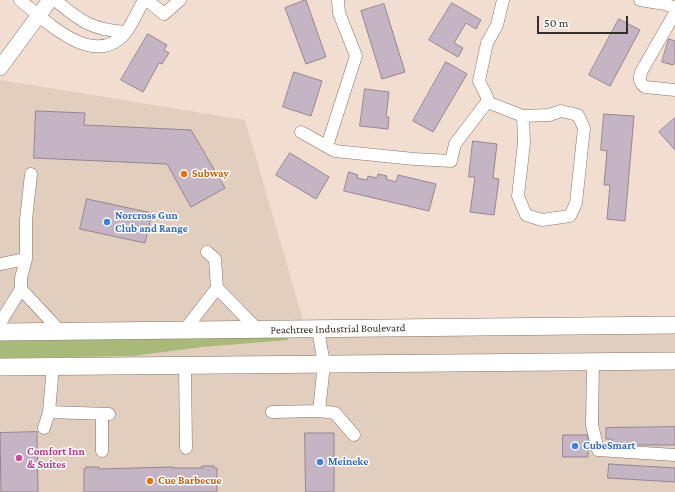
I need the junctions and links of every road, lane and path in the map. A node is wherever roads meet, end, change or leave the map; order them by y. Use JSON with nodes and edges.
{"nodes":[{"id":1,"x":20,"y":0,"type":"edge"},
{"id":2,"x":50,"y":0,"type":"edge"},
{"id":3,"x":55,"y":0,"type":"edge"},
{"id":4,"x":144,"y":0,"type":"edge"},
{"id":5,"x":147,"y":0,"type":"edge"},
{"id":6,"x":180,"y":0,"type":"edge"},
{"id":7,"x":338,"y":0,"type":"edge"},
{"id":8,"x":503,"y":0,"type":"edge"},
{"id":9,"x":640,"y":0,"type":"edge"},
{"id":10,"x":675,"y":8,"type":"edge"},
{"id":11,"x":675,"y":13,"type":"edge"},
{"id":12,"x":39,"y":16,"type":"junction"},
{"id":13,"x":126,"y":32,"type":"junction"},
{"id":14,"x":0,"y":68,"type":"edge"},
{"id":15,"x":675,"y":90,"type":"edge"},
{"id":16,"x":487,"y":102,"type":"junction"},
{"id":17,"x":523,"y":116,"type":"junction"},
{"id":18,"x":302,"y":132,"type":"dead end"},
{"id":19,"x":327,"y":146,"type":"junction"},
{"id":20,"x":31,"y":174,"type":"dead end"},
{"id":21,"x":207,"y":252,"type":"dead end"},
{"id":22,"x":26,"y":259,"type":"junction"},
{"id":23,"x":0,"y":264,"type":"edge"},
{"id":24,"x":217,"y":288,"type":"junction"},
{"id":25,"x":21,"y":289,"type":"junction"},
{"id":26,"x":0,"y":323,"type":"edge"},
{"id":27,"x":675,"y":324,"type":"edge"},
{"id":28,"x":318,"y":329,"type":"junction"},
{"id":29,"x":258,"y":330,"type":"junction"},
{"id":30,"x":184,"y":331,"type":"junction"},
{"id":31,"x":0,"y":332,"type":"edge"},
{"id":32,"x":61,"y":332,"type":"junction"},
{"id":33,"x":675,"y":361,"type":"edge"},
{"id":34,"x":593,"y":362,"type":"junction"},
{"id":35,"x":324,"y":364,"type":"junction"},
{"id":36,"x":185,"y":365,"type":"junction"},
{"id":37,"x":53,"y":366,"type":"junction"},
{"id":38,"x":0,"y":367,"type":"edge"},
{"id":39,"x":320,"y":411,"type":"junction"},
{"id":40,"x":49,"y":412,"type":"junction"},
{"id":41,"x":272,"y":412,"type":"dead end"},
{"id":42,"x":44,"y":428,"type":"dead end"},
{"id":43,"x":354,"y":435,"type":"dead end"},
{"id":44,"x":186,"y":448,"type":"dead end"},
{"id":45,"x":102,"y":451,"type":"dead end"},
{"id":46,"x":675,"y":455,"type":"edge"}],
"edges":[{"from":1,"to":12,"type":"street"},
{"from":2,"to":12,"type":"main road"},
{"from":3,"to":13,"type":"street"},
{"from":4,"to":13,"type":"street"},
{"from":5,"to":6,"type":"street"},
{"from":7,"to":19,"type":"street"},
{"from":8,"to":16,"type":"street"},
{"from":9,"to":10,"type":"street"},
{"from":11,"to":15,"type":"street"},
{"from":12,"to":13,"type":"street"},
{"from":12,"to":14,"type":"main road"},
{"from":16,"to":17,"type":"street"},
{"from":16,"to":19,"type":"street"},
{"from":17,"to":17,"type":"street"},
{"from":18,"to":19,"type":"street"},
{"from":20,"to":22,"type":"street"},
{"from":21,"to":24,"type":"street"},
{"from":22,"to":23,"type":"street"},
{"from":22,"to":25,"type":"street"},
{"from":24,"to":29,"type":"street"},
{"from":24,"to":30,"type":"street"},
{"from":25,"to":26,"type":"street"},
{"from":25,"to":32,"type":"street"},
{"from":27,"to":28,"type":"highway","name":"Peachtree Industrial Boulevard"},
{"from":28,"to":29,"type":"highway","name":"Peachtree Industrial Boulevard"},
{"from":28,"to":35,"type":"street"},
{"from":29,"to":30,"type":"highway","name":"Peachtree Industrial Boulevard"},
{"from":30,"to":32,"type":"highway","name":"Peachtree Industrial Boulevard"},
{"from":31,"to":32,"type":"highway","name":"Peachtree Industrial Boulevard"},
{"from":33,"to":34,"type":"highway"},
{"from":34,"to":35,"type":"highway"},
{"from":34,"to":46,"type":"street"},
{"from":35,"to":36,"type":"highway"},
{"from":35,"to":39,"type":"street"},
{"from":36,"to":37,"type":"highway"},
{"from":36,"to":44,"type":"street"},
{"from":37,"to":38,"type":"highway"},
{"from":37,"to":40,"type":"street"},
{"from":39,"to":41,"type":"street"},
{"from":39,"to":43,"type":"street"},
{"from":40,"to":42,"type":"street"},
{"from":40,"to":45,"type":"street"}]}
